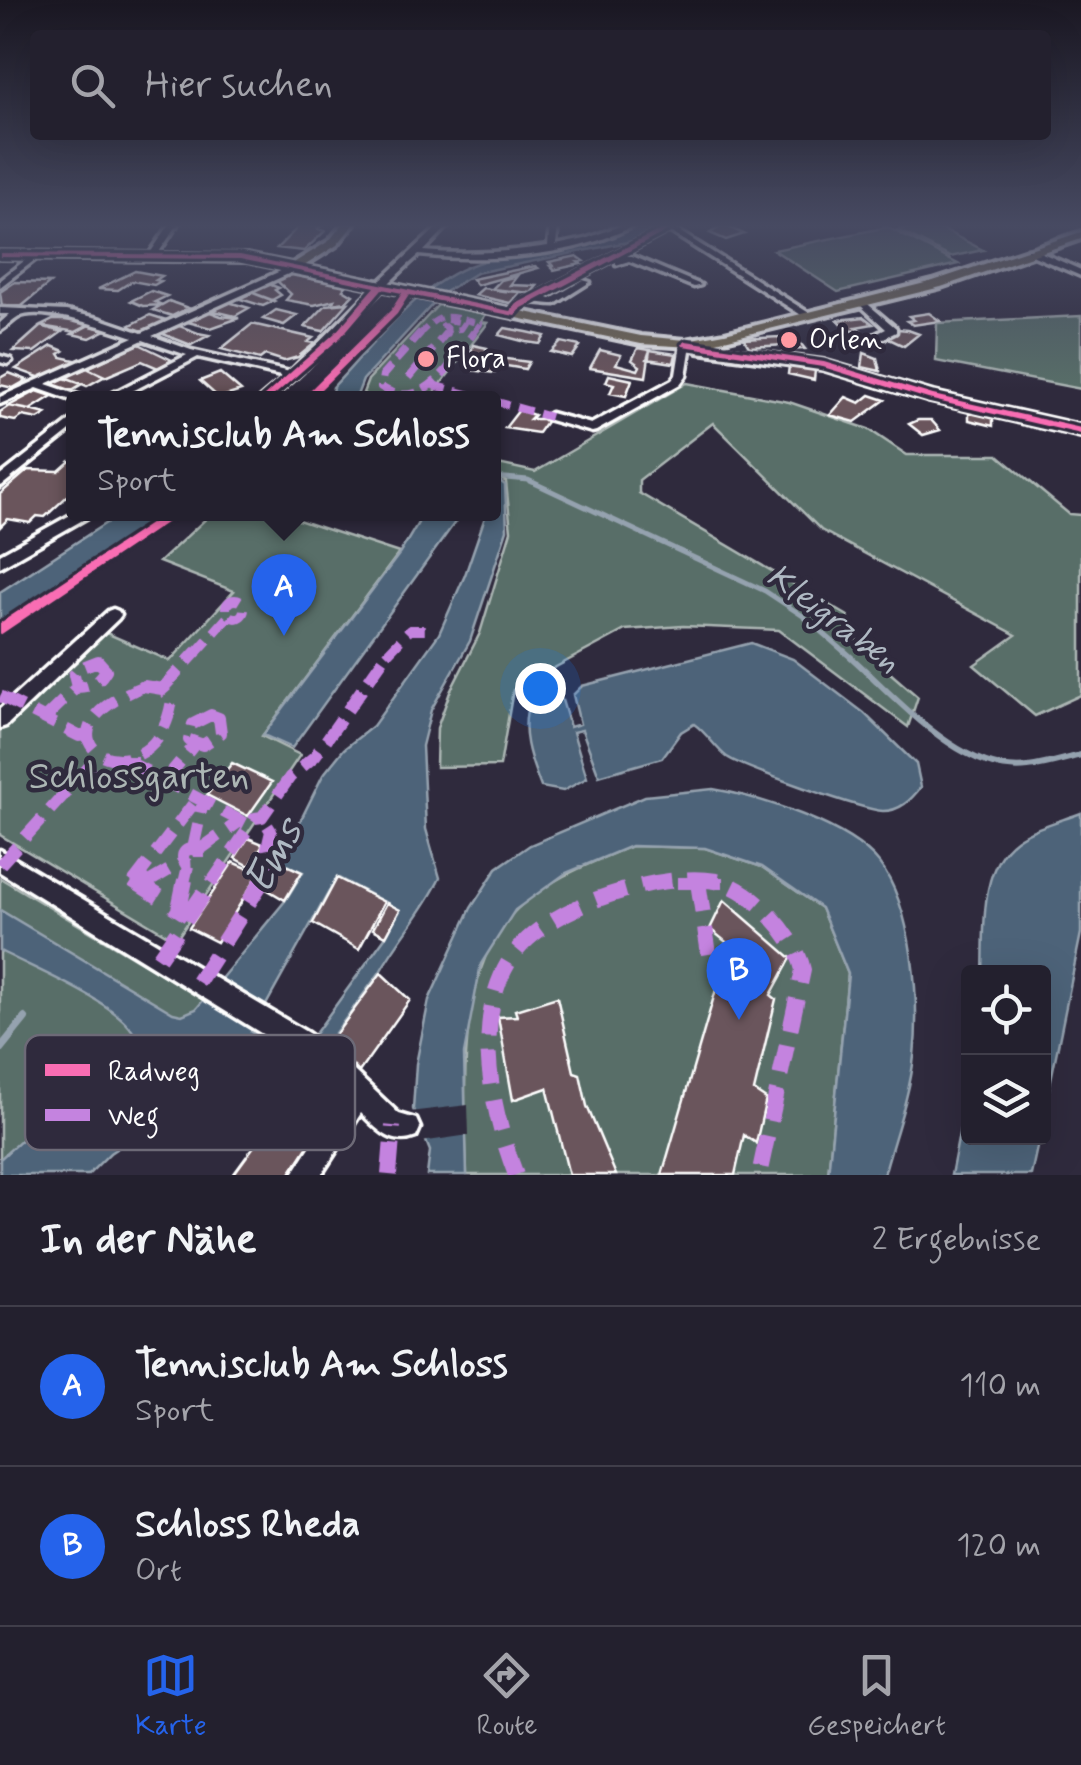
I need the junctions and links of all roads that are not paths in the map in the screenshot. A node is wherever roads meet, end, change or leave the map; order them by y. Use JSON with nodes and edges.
{"nodes":[{"id":1,"x":268,"y":279,"type":"edge"},
{"id":2,"x":346,"y":279,"type":"edge"},
{"id":3,"x":389,"y":279,"type":"edge"},
{"id":4,"x":586,"y":279,"type":"edge"},
{"id":5,"x":681,"y":279,"type":"edge"},
{"id":6,"x":753,"y":279,"type":"edge"},
{"id":7,"x":950,"y":279,"type":"edge"},
{"id":8,"x":697,"y":285,"type":"dead end"},
{"id":9,"x":380,"y":286,"type":"junction"},
{"id":10,"x":863,"y":302,"type":"junction"},
{"id":11,"x":0,"y":311,"type":"edge"},
{"id":12,"x":20,"y":311,"type":"junction"},
{"id":13,"x":512,"y":314,"type":"junction"},
{"id":14,"x":809,"y":316,"type":"junction"},
{"id":15,"x":0,"y":328,"type":"edge"},
{"id":16,"x":143,"y":338,"type":"junction"},
{"id":17,"x":872,"y":340,"type":"dead end"},
{"id":18,"x":686,"y":344,"type":"junction"},
{"id":19,"x":197,"y":354,"type":"junction"},
{"id":20,"x":293,"y":376,"type":"junction"},
{"id":21,"x":34,"y":384,"type":"junction"},
{"id":22,"x":125,"y":391,"type":"edge"},
{"id":23,"x":275,"y":391,"type":"edge"},
{"id":24,"x":66,"y":395,"type":"edge"},
{"id":25,"x":0,"y":401,"type":"edge"},
{"id":26,"x":550,"y":417,"type":"dead end"},
{"id":27,"x":564,"y":421,"type":"junction"},
{"id":28,"x":66,"y":429,"type":"edge"},
{"id":29,"x":1081,"y":432,"type":"edge"},
{"id":30,"x":555,"y":434,"type":"dead end"},
{"id":31,"x":0,"y":483,"type":"edge"},
{"id":32,"x":70,"y":521,"type":"edge"},
{"id":33,"x":0,"y":561,"type":"edge"},
{"id":34,"x":114,"y":614,"type":"dead end"},
{"id":35,"x":0,"y":720,"type":"edge"},
{"id":36,"x":0,"y":860,"type":"edge"},
{"id":37,"x":287,"y":1035,"type":"edge"},
{"id":38,"x":355,"y":1089,"type":"edge"},
{"id":39,"x":360,"y":1094,"type":"junction"},
{"id":40,"x":355,"y":1101,"type":"edge"},
{"id":41,"x":407,"y":1128,"type":"dead end"},
{"id":42,"x":321,"y":1150,"type":"edge"},
{"id":43,"x":304,"y":1175,"type":"edge"}],
"edges":[{"from":1,"to":16,"type":"street"},
{"from":2,"to":9,"type":"main road"},
{"from":3,"to":9,"type":"street"},
{"from":4,"to":13,"type":"street"},
{"from":5,"to":8,"type":"street"},
{"from":6,"to":14,"type":"street"},
{"from":7,"to":10,"type":"main road"},
{"from":9,"to":13,"type":"main road"},
{"from":9,"to":20,"type":"street"},
{"from":10,"to":14,"type":"main road"},
{"from":10,"to":17,"type":"street"},
{"from":11,"to":12,"type":"street"},
{"from":12,"to":15,"type":"street"},
{"from":12,"to":16,"type":"street"},
{"from":13,"to":18,"type":"main road"},
{"from":14,"to":18,"type":"main road"},
{"from":16,"to":19,"type":"street"},
{"from":16,"to":21,"type":"street"},
{"from":18,"to":27,"type":"street"},
{"from":18,"to":29,"type":"main road"},
{"from":19,"to":20,"type":"street"},
{"from":19,"to":22,"type":"street"},
{"from":20,"to":23,"type":"street"},
{"from":21,"to":24,"type":"street"},
{"from":21,"to":25,"type":"street"},
{"from":26,"to":27,"type":"street"},
{"from":27,"to":30,"type":"street"},
{"from":28,"to":31,"type":"street"},
{"from":32,"to":33,"type":"street"},
{"from":34,"to":35,"type":"street"},
{"from":36,"to":37,"type":"street"},
{"from":38,"to":39,"type":"street"},
{"from":39,"to":40,"type":"street"},
{"from":39,"to":41,"type":"street"},
{"from":42,"to":43,"type":"street"}]}
